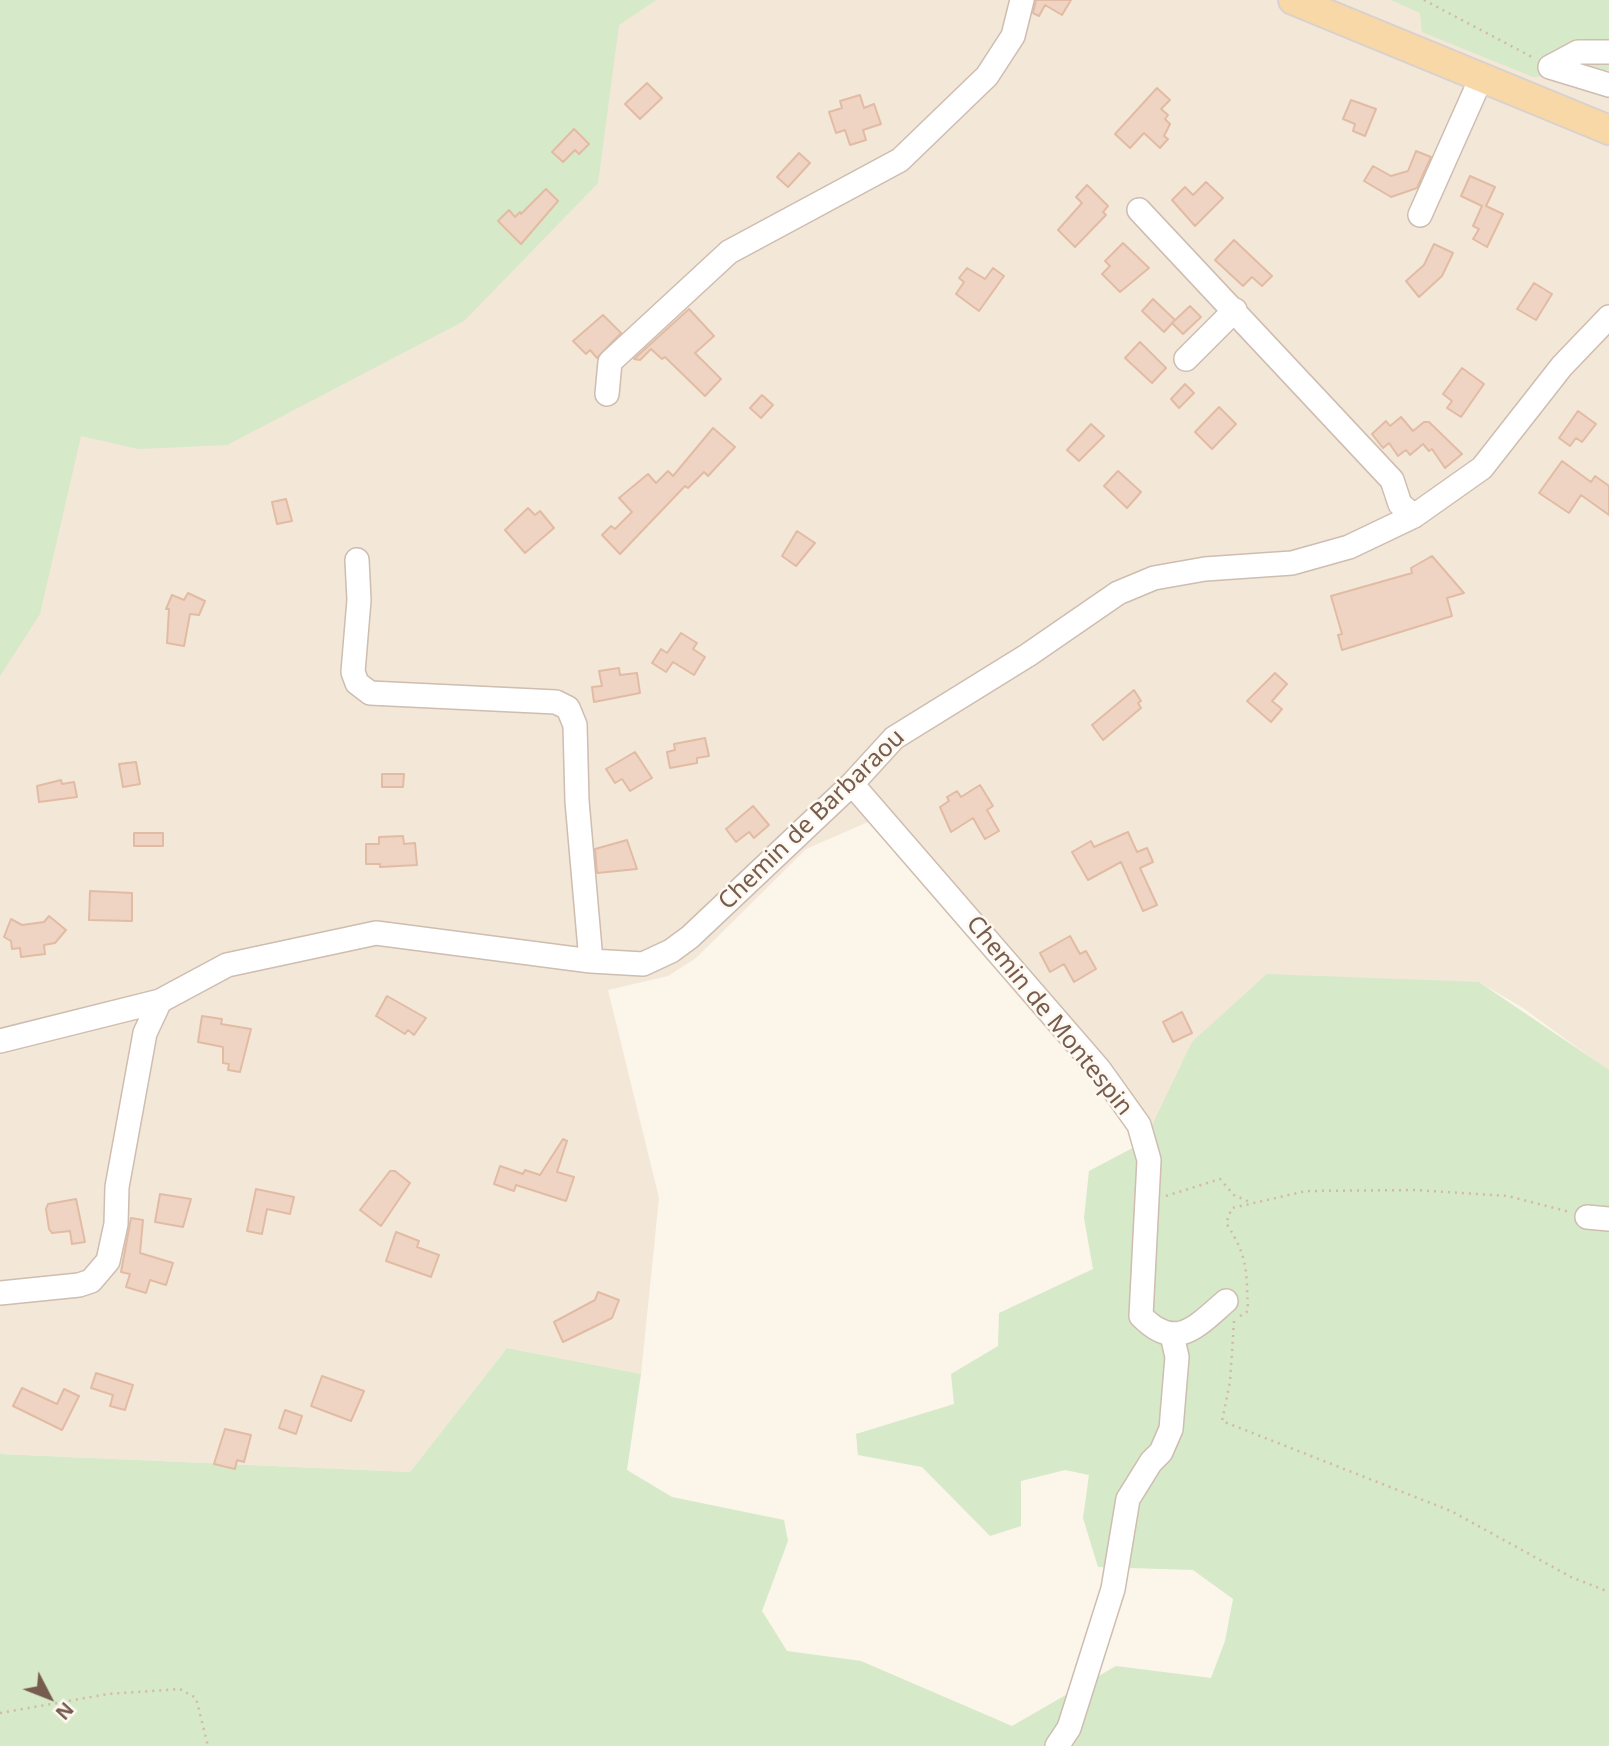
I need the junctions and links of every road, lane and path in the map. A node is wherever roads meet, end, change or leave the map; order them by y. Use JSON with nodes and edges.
{"nodes":[{"id":1,"x":1022,"y":0,"type":"edge"},
{"id":2,"x":1293,"y":0,"type":"edge"},
{"id":3,"x":1424,"y":0,"type":"edge"},
{"id":4,"x":1609,"y":52,"type":"edge"},
{"id":5,"x":1550,"y":67,"type":"junction"},
{"id":6,"x":1482,"y":76,"type":"junction"},
{"id":7,"x":1609,"y":85,"type":"edge"},
{"id":8,"x":1576,"y":118,"type":"junction"},
{"id":9,"x":1609,"y":130,"type":"edge"},
{"id":10,"x":1609,"y":139,"type":"edge"},
{"id":11,"x":1139,"y":210,"type":"dead end"},
{"id":12,"x":1420,"y":215,"type":"dead end"},
{"id":13,"x":1235,"y":310,"type":"junction"},
{"id":14,"x":1609,"y":317,"type":"edge"},
{"id":15,"x":1186,"y":359,"type":"dead end"},
{"id":16,"x":607,"y":394,"type":"dead end"},
{"id":17,"x":1414,"y":516,"type":"junction"},
{"id":18,"x":357,"y":560,"type":"dead end"},
{"id":19,"x":852,"y":783,"type":"junction"},
{"id":20,"x":591,"y":961,"type":"junction"},
{"id":21,"x":160,"y":1001,"type":"junction"},
{"id":22,"x":0,"y":1041,"type":"edge"},
{"id":23,"x":1147,"y":1201,"type":"junction"},
{"id":24,"x":1252,"y":1203,"type":"junction"},
{"id":25,"x":1598,"y":1218,"type":"edge"},
{"id":26,"x":0,"y":1293,"type":"edge"},
{"id":27,"x":1230,"y":1311,"type":"junction"},
{"id":28,"x":1172,"y":1335,"type":"junction"},
{"id":29,"x":1609,"y":1592,"type":"edge"},
{"id":30,"x":0,"y":1713,"type":"edge"},
{"id":31,"x":208,"y":1746,"type":"edge"},
{"id":32,"x":1057,"y":1746,"type":"edge"}],
"edges":[{"from":1,"to":16,"type":"street"},
{"from":2,"to":6,"type":"main road"},
{"from":3,"to":5,"type":"path"},
{"from":4,"to":5,"type":"street"},
{"from":5,"to":7,"type":"street"},
{"from":6,"to":8,"type":"main road"},
{"from":6,"to":12,"type":"street"},
{"from":8,"to":9,"type":"main road"},
{"from":8,"to":10,"type":"main road"},
{"from":11,"to":13,"type":"street"},
{"from":13,"to":15,"type":"street"},
{"from":13,"to":17,"type":"street"},
{"from":14,"to":17,"type":"street","name":"Chemin de Barbaraou"},
{"from":17,"to":19,"type":"street","name":"Chemin de Barbaraou"},
{"from":18,"to":20,"type":"street"},
{"from":19,"to":20,"type":"street","name":"Chemin de Barbaraou"},
{"from":19,"to":23,"type":"street","name":"Chemin de Montespin"},
{"from":20,"to":21,"type":"street","name":"Chemin de Barbaraou"},
{"from":21,"to":22,"type":"street","name":"Chemin de Barbaraou"},
{"from":21,"to":26,"type":"street"},
{"from":23,"to":24,"type":"path"},
{"from":23,"to":28,"type":"street","name":"Chemin de Montespin"},
{"from":24,"to":25,"type":"path"},
{"from":24,"to":27,"type":"path"},
{"from":27,"to":28,"type":"street"},
{"from":27,"to":29,"type":"path"},
{"from":28,"to":32,"type":"street"},
{"from":30,"to":31,"type":"path"}]}
